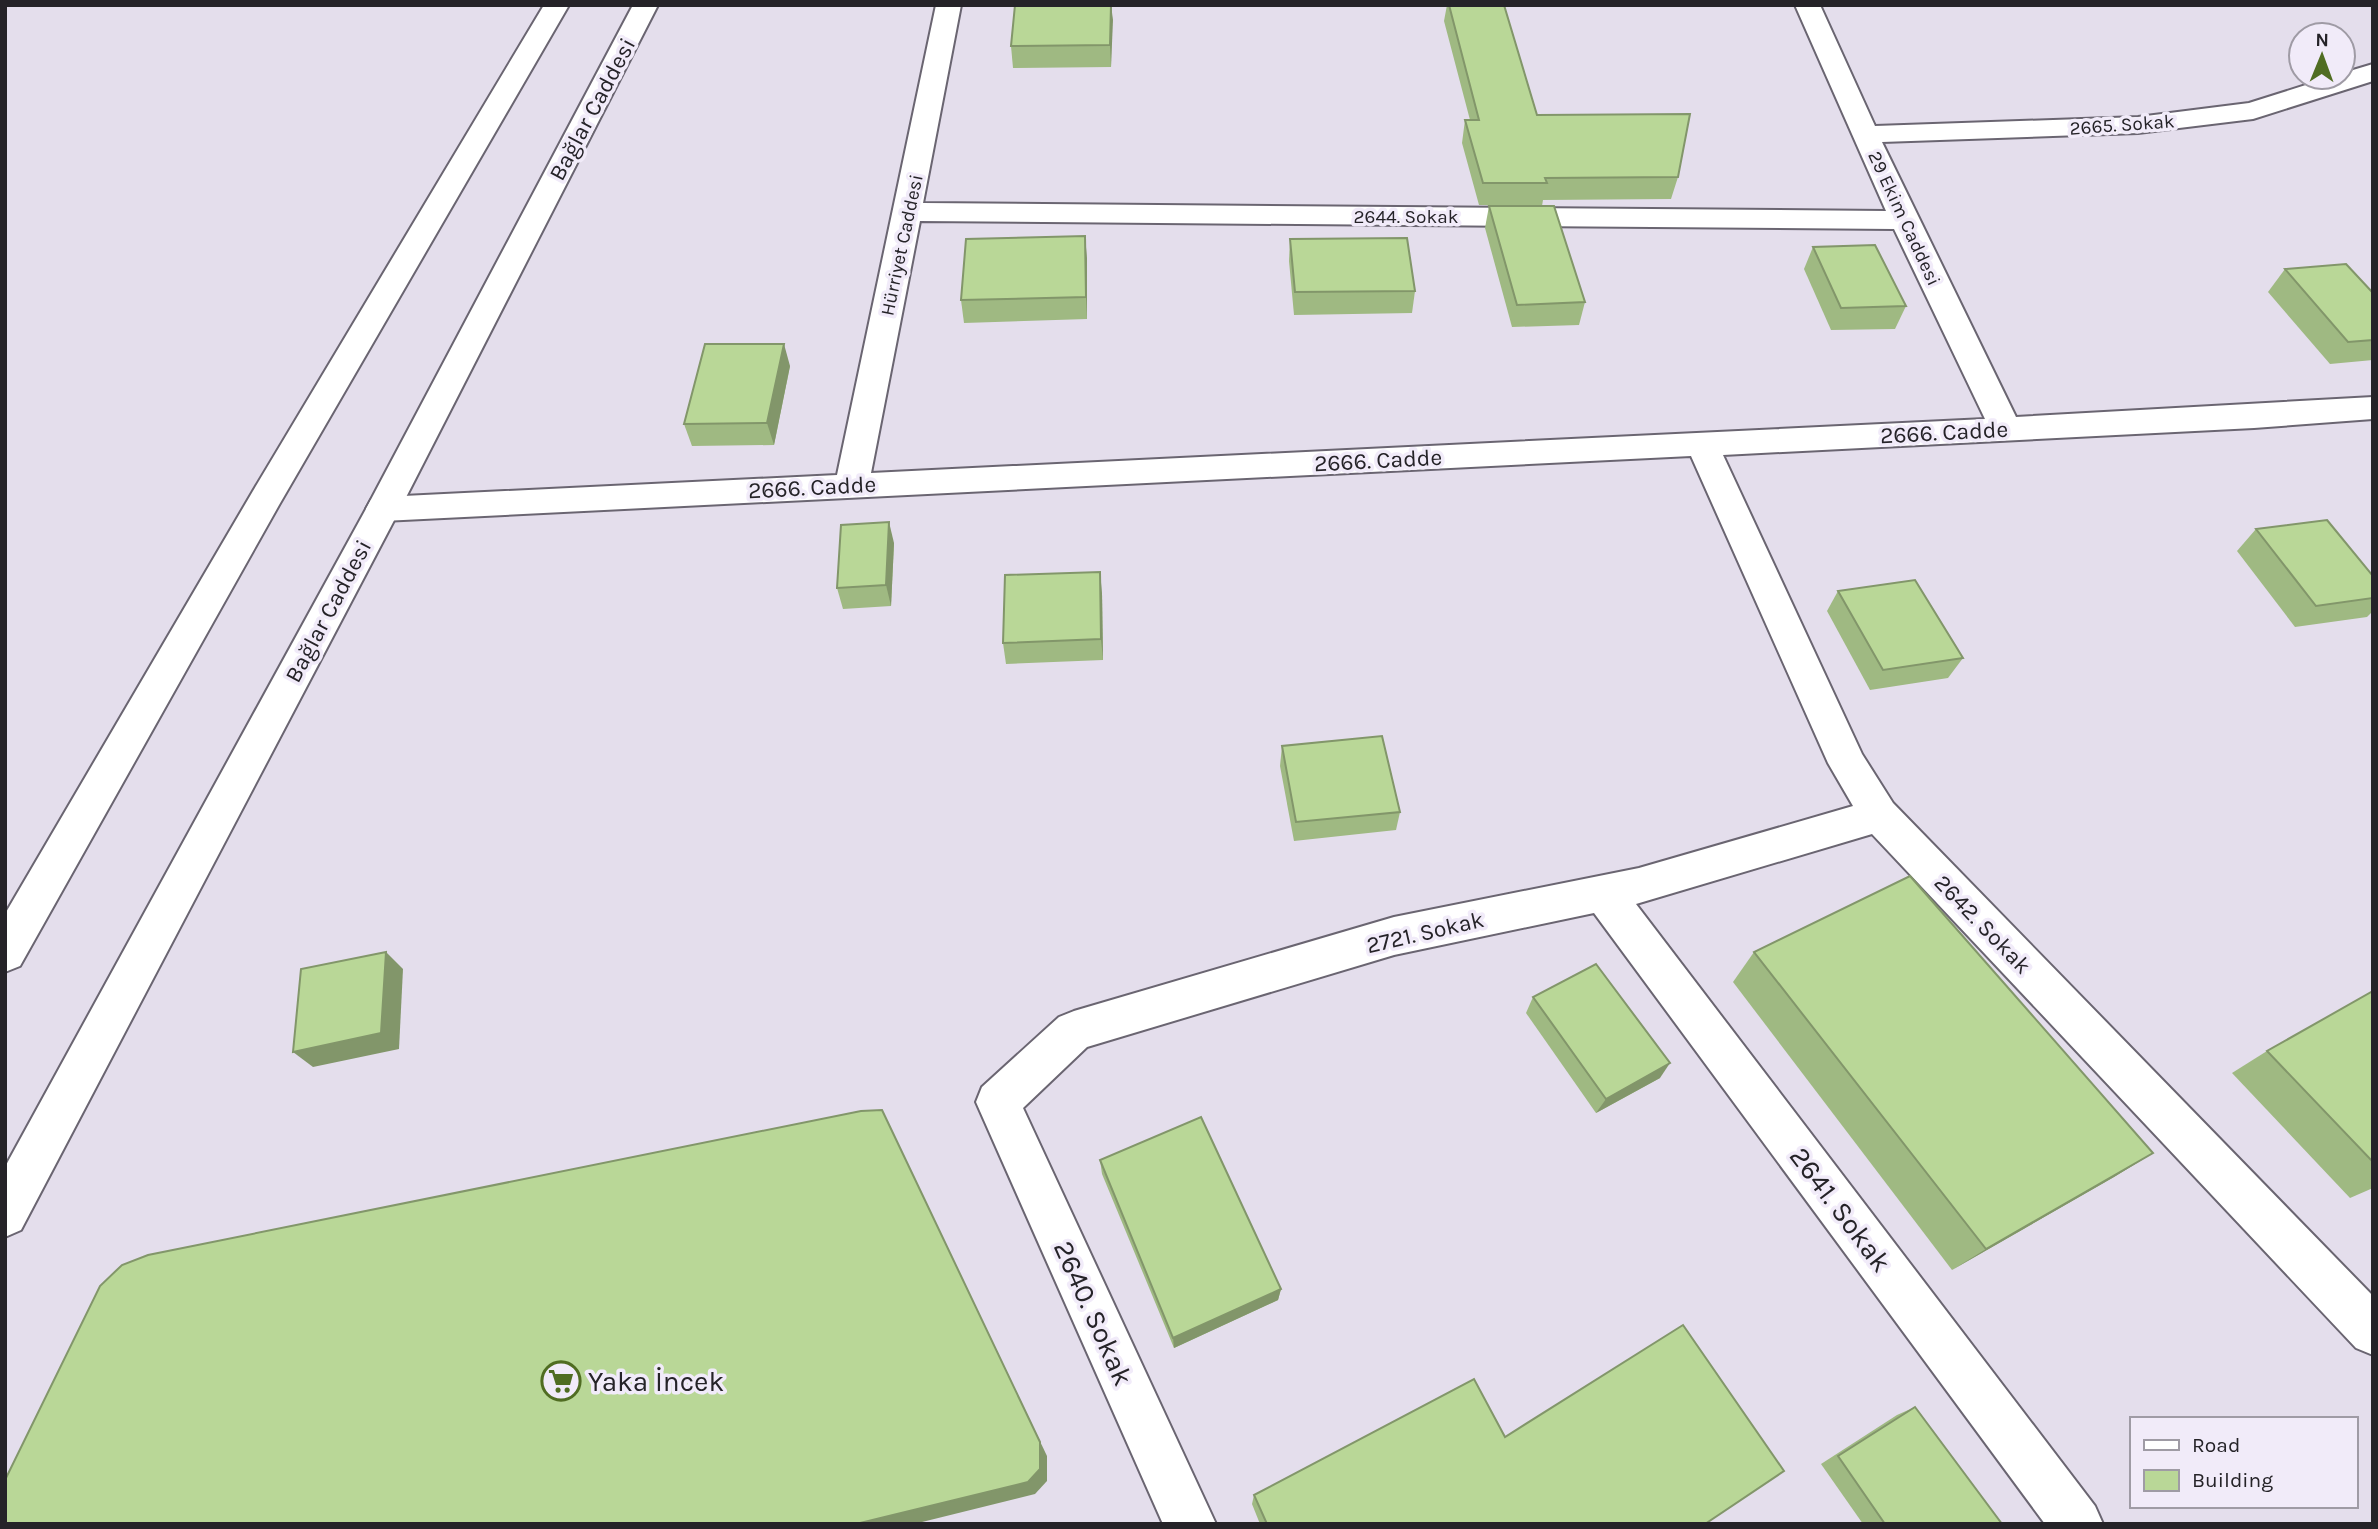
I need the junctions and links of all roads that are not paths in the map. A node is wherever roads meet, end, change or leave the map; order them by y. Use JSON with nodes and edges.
{"nodes":[{"id":1,"x":557,"y":5,"type":"edge"},
{"id":2,"x":646,"y":5,"type":"edge"},
{"id":3,"x":949,"y":5,"type":"edge"},
{"id":4,"x":1807,"y":5,"type":"edge"},
{"id":5,"x":2373,"y":72,"type":"edge"},
{"id":6,"x":1866,"y":134,"type":"junction"},
{"id":7,"x":907,"y":212,"type":"junction"},
{"id":8,"x":1905,"y":220,"type":"junction"},
{"id":9,"x":2373,"y":408,"type":"edge"},
{"id":10,"x":2006,"y":429,"type":"junction"},
{"id":11,"x":1702,"y":444,"type":"junction"},
{"id":12,"x":852,"y":485,"type":"junction"},
{"id":13,"x":383,"y":509,"type":"junction"},
{"id":14,"x":1879,"y":816,"type":"junction"},
{"id":15,"x":1604,"y":894,"type":"junction"},
{"id":16,"x":5,"y":953,"type":"edge"},
{"id":17,"x":998,"y":1102,"type":"joint"},
{"id":18,"x":5,"y":1214,"type":"edge"},
{"id":19,"x":2373,"y":1331,"type":"edge"},
{"id":20,"x":1190,"y":1524,"type":"edge"},
{"id":21,"x":2077,"y":1524,"type":"edge"}],
"edges":[{"from":1,"to":16,"type":"street"},
{"from":2,"to":13,"type":"street","name":"Bağlar Caddesi"},
{"from":3,"to":7,"type":"street","name":"Hürriyet Caddesi"},
{"from":4,"to":6,"type":"street","name":"29 Ekim Caddesi"},
{"from":5,"to":6,"type":"street","name":"2665. Sokak"},
{"from":6,"to":8,"type":"street","name":"29 Ekim Caddesi"},
{"from":7,"to":8,"type":"street","name":"2644. Sokak"},
{"from":7,"to":12,"type":"street","name":"Hürriyet Caddesi"},
{"from":8,"to":10,"type":"street","name":"29 Ekim Caddesi"},
{"from":9,"to":10,"type":"street","name":"2666. Cadde"},
{"from":10,"to":11,"type":"street","name":"2666. Cadde"},
{"from":11,"to":12,"type":"street","name":"2666. Cadde"},
{"from":11,"to":14,"type":"street","name":"2642. Sokak"},
{"from":12,"to":13,"type":"street","name":"2666. Cadde"},
{"from":13,"to":18,"type":"street","name":"Bağlar Caddesi"},
{"from":14,"to":15,"type":"street","name":"2721. Sokak"},
{"from":14,"to":19,"type":"street","name":"2642. Sokak"},
{"from":15,"to":17,"type":"street","name":"2721. Sokak"},
{"from":15,"to":21,"type":"street","name":"2641. Sokak"},
{"from":17,"to":20,"type":"street","name":"2640. Sokak"}]}
